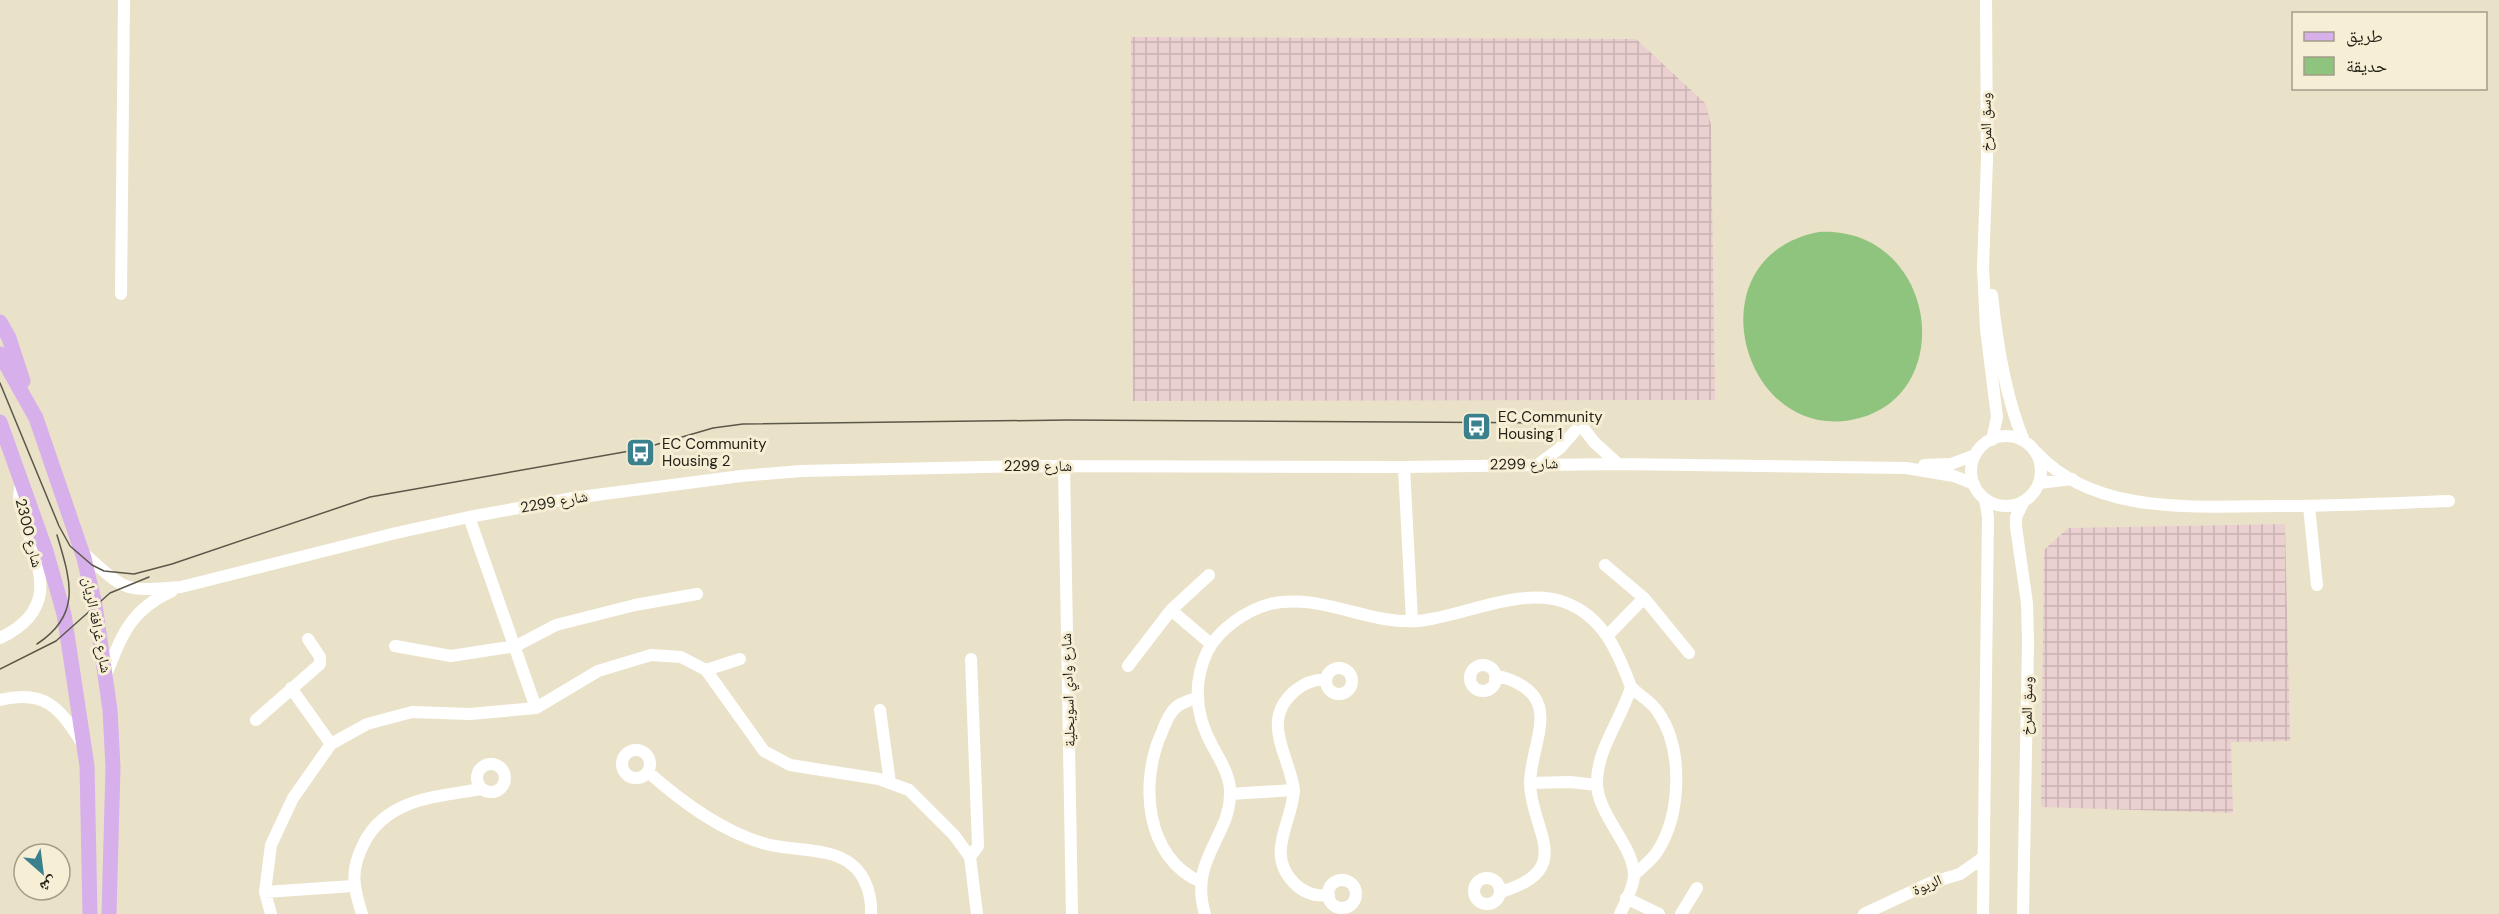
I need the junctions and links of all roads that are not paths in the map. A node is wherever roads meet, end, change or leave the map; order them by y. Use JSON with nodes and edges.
{"nodes":[{"id":1,"x":124,"y":0,"type":"edge"},
{"id":2,"x":1986,"y":0,"type":"edge"},
{"id":3,"x":1986,"y":243,"type":"junction"},
{"id":4,"x":121,"y":294,"type":"dead end"},
{"id":5,"x":0,"y":322,"type":"edge"},
{"id":6,"x":0,"y":354,"type":"edge"},
{"id":7,"x":36,"y":418,"type":"junction"},
{"id":8,"x":0,"y":423,"type":"edge"},
{"id":9,"x":1992,"y":440,"type":"junction"},
{"id":10,"x":2024,"y":441,"type":"junction"},
{"id":11,"x":2036,"y":452,"type":"junction"},
{"id":12,"x":1976,"y":455,"type":"junction"},
{"id":13,"x":1540,"y":463,"type":"junction"},
{"id":14,"x":1618,"y":464,"type":"junction"},
{"id":15,"x":1064,"y":466,"type":"junction"},
{"id":16,"x":1404,"y":467,"type":"junction"},
{"id":17,"x":1906,"y":468,"type":"junction"},
{"id":18,"x":2072,"y":479,"type":"junction"},
{"id":19,"x":22,"y":481,"type":"junction"},
{"id":20,"x":2039,"y":483,"type":"junction"},
{"id":21,"x":1974,"y":484,"type":"junction"},
{"id":22,"x":1985,"y":499,"type":"junction"},
{"id":23,"x":2024,"y":501,"type":"junction"},
{"id":24,"x":2449,"y":501,"type":"dead end"},
{"id":25,"x":2309,"y":506,"type":"junction"},
{"id":26,"x":469,"y":517,"type":"junction"},
{"id":27,"x":81,"y":550,"type":"junction"},
{"id":28,"x":1605,"y":565,"type":"dead end"},
{"id":29,"x":1209,"y":575,"type":"dead end"},
{"id":30,"x":2317,"y":585,"type":"dead end"},
{"id":31,"x":181,"y":587,"type":"junction"},
{"id":32,"x":697,"y":594,"type":"dead end"},
{"id":33,"x":1644,"y":598,"type":"junction"},
{"id":34,"x":1171,"y":610,"type":"junction"},
{"id":35,"x":1412,"y":621,"type":"junction"},
{"id":36,"x":1608,"y":636,"type":"junction"},
{"id":37,"x":0,"y":638,"type":"edge"},
{"id":38,"x":308,"y":639,"type":"dead end"},
{"id":39,"x":1211,"y":644,"type":"junction"},
{"id":40,"x":395,"y":646,"type":"dead end"},
{"id":41,"x":516,"y":646,"type":"junction"},
{"id":42,"x":1689,"y":653,"type":"dead end"},
{"id":43,"x":740,"y":659,"type":"dead end"},
{"id":44,"x":970,"y":659,"type":"dead end"},
{"id":45,"x":1128,"y":666,"type":"dead end"},
{"id":46,"x":706,"y":670,"type":"junction"},
{"id":47,"x":106,"y":675,"type":"junction"},
{"id":48,"x":1496,"y":679,"type":"dead end"},
{"id":49,"x":1326,"y":681,"type":"dead end"},
{"id":50,"x":1631,"y":687,"type":"junction"},
{"id":51,"x":291,"y":688,"type":"junction"},
{"id":52,"x":1197,"y":698,"type":"junction"},
{"id":53,"x":0,"y":700,"type":"edge"},
{"id":54,"x":536,"y":708,"type":"junction"},
{"id":55,"x":880,"y":710,"type":"dead end"},
{"id":56,"x":256,"y":720,"type":"dead end"},
{"id":57,"x":331,"y":744,"type":"junction"},
{"id":58,"x":85,"y":748,"type":"junction"},
{"id":59,"x":648,"y":772,"type":"dead end"},
{"id":60,"x":890,"y":783,"type":"junction"},
{"id":61,"x":1530,"y":783,"type":"junction"},
{"id":62,"x":479,"y":785,"type":"dead end"},
{"id":63,"x":1597,"y":785,"type":"junction"},
{"id":64,"x":1294,"y":790,"type":"junction"},
{"id":65,"x":1230,"y":795,"type":"junction"},
{"id":66,"x":970,"y":857,"type":"junction"},
{"id":67,"x":1984,"y":858,"type":"junction"},
{"id":68,"x":1960,"y":874,"type":"junction"},
{"id":69,"x":1634,"y":875,"type":"junction"},
{"id":70,"x":1201,"y":882,"type":"junction"},
{"id":71,"x":1984,"y":884,"type":"junction"},
{"id":72,"x":353,"y":886,"type":"junction"},
{"id":73,"x":1697,"y":888,"type":"dead end"},
{"id":74,"x":265,"y":892,"type":"junction"},
{"id":75,"x":1501,"y":892,"type":"dead end"},
{"id":76,"x":1329,"y":895,"type":"dead end"},
{"id":77,"x":1626,"y":898,"type":"junction"},
{"id":78,"x":1879,"y":911,"type":"edge"},
{"id":79,"x":90,"y":914,"type":"edge"},
{"id":80,"x":109,"y":914,"type":"edge"},
{"id":81,"x":271,"y":914,"type":"edge"},
{"id":82,"x":362,"y":914,"type":"edge"},
{"id":83,"x":871,"y":914,"type":"edge"},
{"id":84,"x":977,"y":914,"type":"edge"},
{"id":85,"x":1072,"y":914,"type":"edge"},
{"id":86,"x":1205,"y":914,"type":"edge"},
{"id":87,"x":1620,"y":914,"type":"edge"},
{"id":88,"x":1659,"y":914,"type":"edge"},
{"id":89,"x":1681,"y":914,"type":"edge"},
{"id":90,"x":1864,"y":914,"type":"edge"},
{"id":91,"x":1983,"y":914,"type":"edge"},
{"id":92,"x":2023,"y":914,"type":"edge"}],
"edges":[{"from":1,"to":4,"type":"street"},
{"from":2,"to":3,"type":"street","name":"وسق المرخ"},
{"from":3,"to":9,"type":"street","name":"وسق المرخ"},
{"from":3,"to":10,"type":"street","name":"وسق المرخ"},
{"from":5,"to":7,"type":"main road"},
{"from":6,"to":7,"type":"main road","name":"شارع غرافة الريان"},
{"from":7,"to":27,"type":"main road","name":"شارع غرافة الريان"},
{"from":8,"to":19,"type":"main road","name":"شارع غرافة الريان"},
{"from":9,"to":10,"type":"street"},
{"from":9,"to":12,"type":"street"},
{"from":10,"to":11,"type":"street"},
{"from":11,"to":18,"type":"street"},
{"from":11,"to":20,"type":"street"},
{"from":12,"to":17,"type":"street","name":"شارع 2299"},
{"from":12,"to":21,"type":"street"},
{"from":13,"to":14,"type":"street","name":"شارع 2299"},
{"from":13,"to":14,"type":"street"},
{"from":13,"to":16,"type":"street","name":"شارع 2299"},
{"from":14,"to":17,"type":"street","name":"شارع 2299"},
{"from":15,"to":16,"type":"street","name":"شارع 2299"},
{"from":15,"to":26,"type":"street","name":"شارع 2299"},
{"from":15,"to":85,"type":"street","name":"شارع وادي اسويحلية"},
{"from":16,"to":35,"type":"street"},
{"from":17,"to":21,"type":"street","name":"شارع 2299"},
{"from":18,"to":20,"type":"street"},
{"from":18,"to":25,"type":"street"},
{"from":19,"to":37,"type":"street","name":"شارع 2300"},
{"from":19,"to":58,"type":"main road","name":"شارع غرافة الريان"},
{"from":20,"to":23,"type":"street"},
{"from":21,"to":22,"type":"street"},
{"from":22,"to":23,"type":"street"},
{"from":22,"to":67,"type":"street"},
{"from":23,"to":92,"type":"street","name":"وسق المرخ"},
{"from":24,"to":25,"type":"street"},
{"from":25,"to":30,"type":"street"},
{"from":26,"to":31,"type":"street","name":"شارع 2299"},
{"from":26,"to":41,"type":"street"},
{"from":27,"to":31,"type":"street","name":"شارع 2299"},
{"from":27,"to":47,"type":"main road","name":"شارع غرافة الريان"},
{"from":28,"to":33,"type":"street"},
{"from":29,"to":34,"type":"street"},
{"from":31,"to":47,"type":"street","name":"شارع 2299"},
{"from":32,"to":41,"type":"street"},
{"from":33,"to":36,"type":"street"},
{"from":33,"to":42,"type":"street"},
{"from":34,"to":39,"type":"street"},
{"from":34,"to":45,"type":"street"},
{"from":35,"to":36,"type":"street"},
{"from":35,"to":39,"type":"street"},
{"from":36,"to":50,"type":"street"},
{"from":38,"to":51,"type":"street"},
{"from":39,"to":52,"type":"street"},
{"from":40,"to":41,"type":"street"},
{"from":41,"to":54,"type":"street"},
{"from":43,"to":46,"type":"street"},
{"from":44,"to":66,"type":"street"},
{"from":46,"to":54,"type":"street"},
{"from":46,"to":60,"type":"street"},
{"from":47,"to":80,"type":"main road","name":"شارع غرافة الريان"},
{"from":48,"to":61,"type":"street"},
{"from":49,"to":64,"type":"street"},
{"from":50,"to":63,"type":"street"},
{"from":50,"to":69,"type":"street"},
{"from":51,"to":56,"type":"street"},
{"from":51,"to":57,"type":"street"},
{"from":52,"to":65,"type":"street"},
{"from":52,"to":70,"type":"street"},
{"from":53,"to":58,"type":"street"},
{"from":54,"to":57,"type":"street"},
{"from":55,"to":60,"type":"street"},
{"from":57,"to":74,"type":"street"},
{"from":58,"to":79,"type":"main road","name":"شارع غرافة الريان"},
{"from":59,"to":83,"type":"street"},
{"from":60,"to":66,"type":"street"},
{"from":61,"to":63,"type":"street"},
{"from":61,"to":75,"type":"street"},
{"from":62,"to":72,"type":"street"},
{"from":63,"to":69,"type":"street"},
{"from":64,"to":65,"type":"street"},
{"from":64,"to":76,"type":"street"},
{"from":65,"to":70,"type":"street"},
{"from":66,"to":84,"type":"street"},
{"from":67,"to":68,"type":"street","name":"الربوة"},
{"from":67,"to":71,"type":"street"},
{"from":68,"to":71,"type":"street","name":"الربوة"},
{"from":68,"to":78,"type":"street","name":"الربوة"},
{"from":69,"to":77,"type":"street"},
{"from":70,"to":86,"type":"street"},
{"from":71,"to":91,"type":"street"},
{"from":72,"to":74,"type":"street"},
{"from":72,"to":82,"type":"street"},
{"from":73,"to":89,"type":"street"},
{"from":74,"to":81,"type":"street"},
{"from":77,"to":87,"type":"street"},
{"from":77,"to":88,"type":"street"},
{"from":78,"to":90,"type":"street","name":"الربوة"}]}
